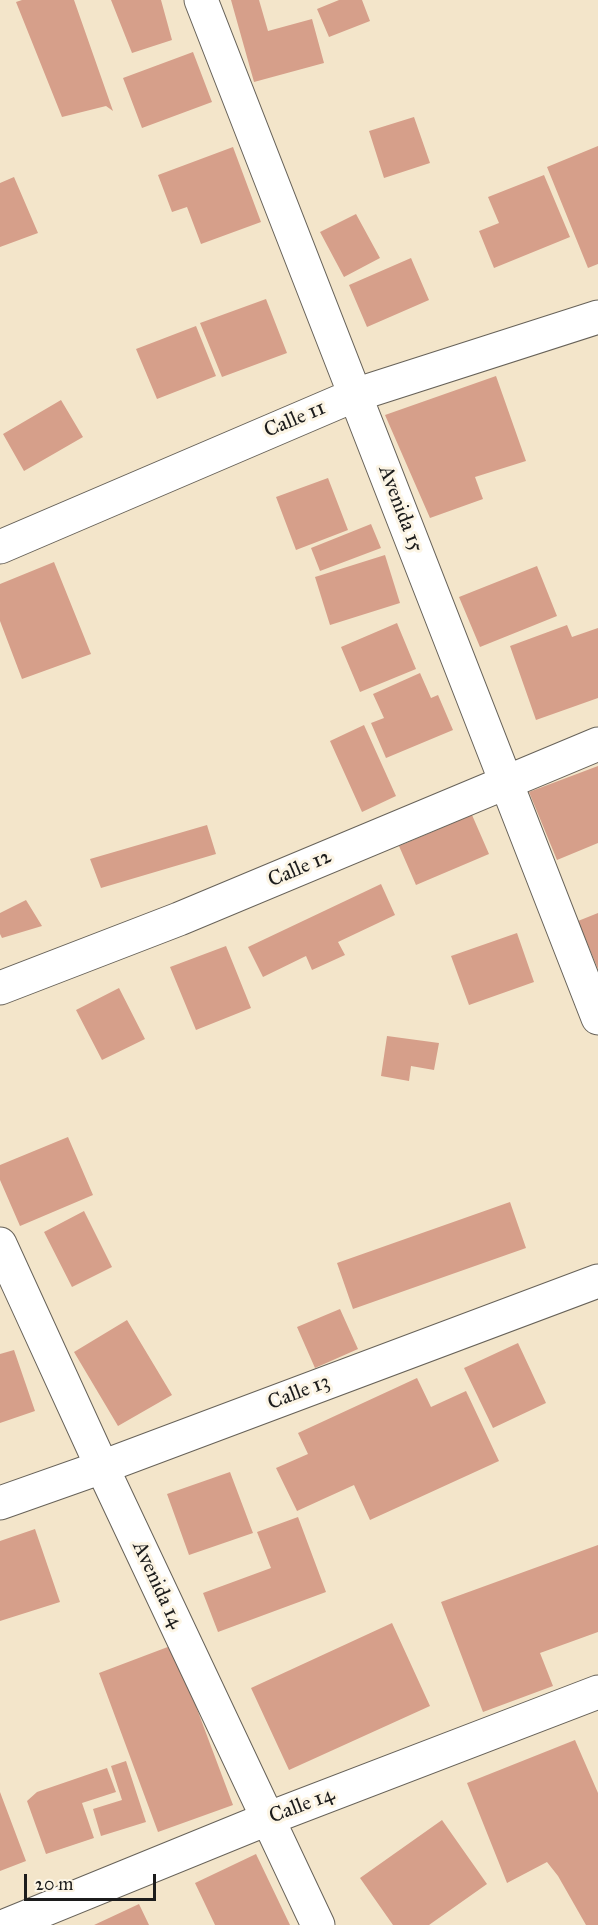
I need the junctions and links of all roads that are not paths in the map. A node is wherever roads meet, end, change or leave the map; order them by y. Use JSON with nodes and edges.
{"nodes":[{"id":1,"x":201,"y":0,"type":"edge"},
{"id":2,"x":598,"y":317,"type":"edge"},
{"id":3,"x":355,"y":395,"type":"junction"},
{"id":4,"x":0,"y":547,"type":"edge"},
{"id":5,"x":598,"y":744,"type":"edge"},
{"id":6,"x":506,"y":782,"type":"junction"},
{"id":7,"x":0,"y":988,"type":"edge"},
{"id":8,"x":598,"y":1018,"type":"edge"},
{"id":9,"x":0,"y":1244,"type":"edge"},
{"id":10,"x":598,"y":1281,"type":"edge"},
{"id":11,"x":102,"y":1467,"type":"junction"},
{"id":12,"x":0,"y":1503,"type":"edge"},
{"id":13,"x":598,"y":1692,"type":"edge"},
{"id":14,"x":267,"y":1820,"type":"junction"},
{"id":15,"x":7,"y":1925,"type":"edge"},
{"id":16,"x":318,"y":1925,"type":"edge"}],
"edges":[{"from":1,"to":3,"type":"street","name":"Avenida 15"},
{"from":2,"to":3,"type":"street","name":"Calle 11"},
{"from":3,"to":4,"type":"street","name":"Calle 11"},
{"from":3,"to":6,"type":"street","name":"Avenida 15"},
{"from":5,"to":6,"type":"street","name":"Calle 12"},
{"from":6,"to":7,"type":"street","name":"Calle 12"},
{"from":6,"to":8,"type":"street","name":"Avenida 15"},
{"from":9,"to":11,"type":"street","name":"Avenida 14"},
{"from":10,"to":11,"type":"street","name":"Calle 13"},
{"from":11,"to":12,"type":"street","name":"Calle 13"},
{"from":11,"to":14,"type":"street","name":"Avenida 14"},
{"from":13,"to":14,"type":"street","name":"Calle 14"},
{"from":14,"to":15,"type":"street","name":"Calle 14"},
{"from":14,"to":16,"type":"street","name":"Avenida 14"}]}
